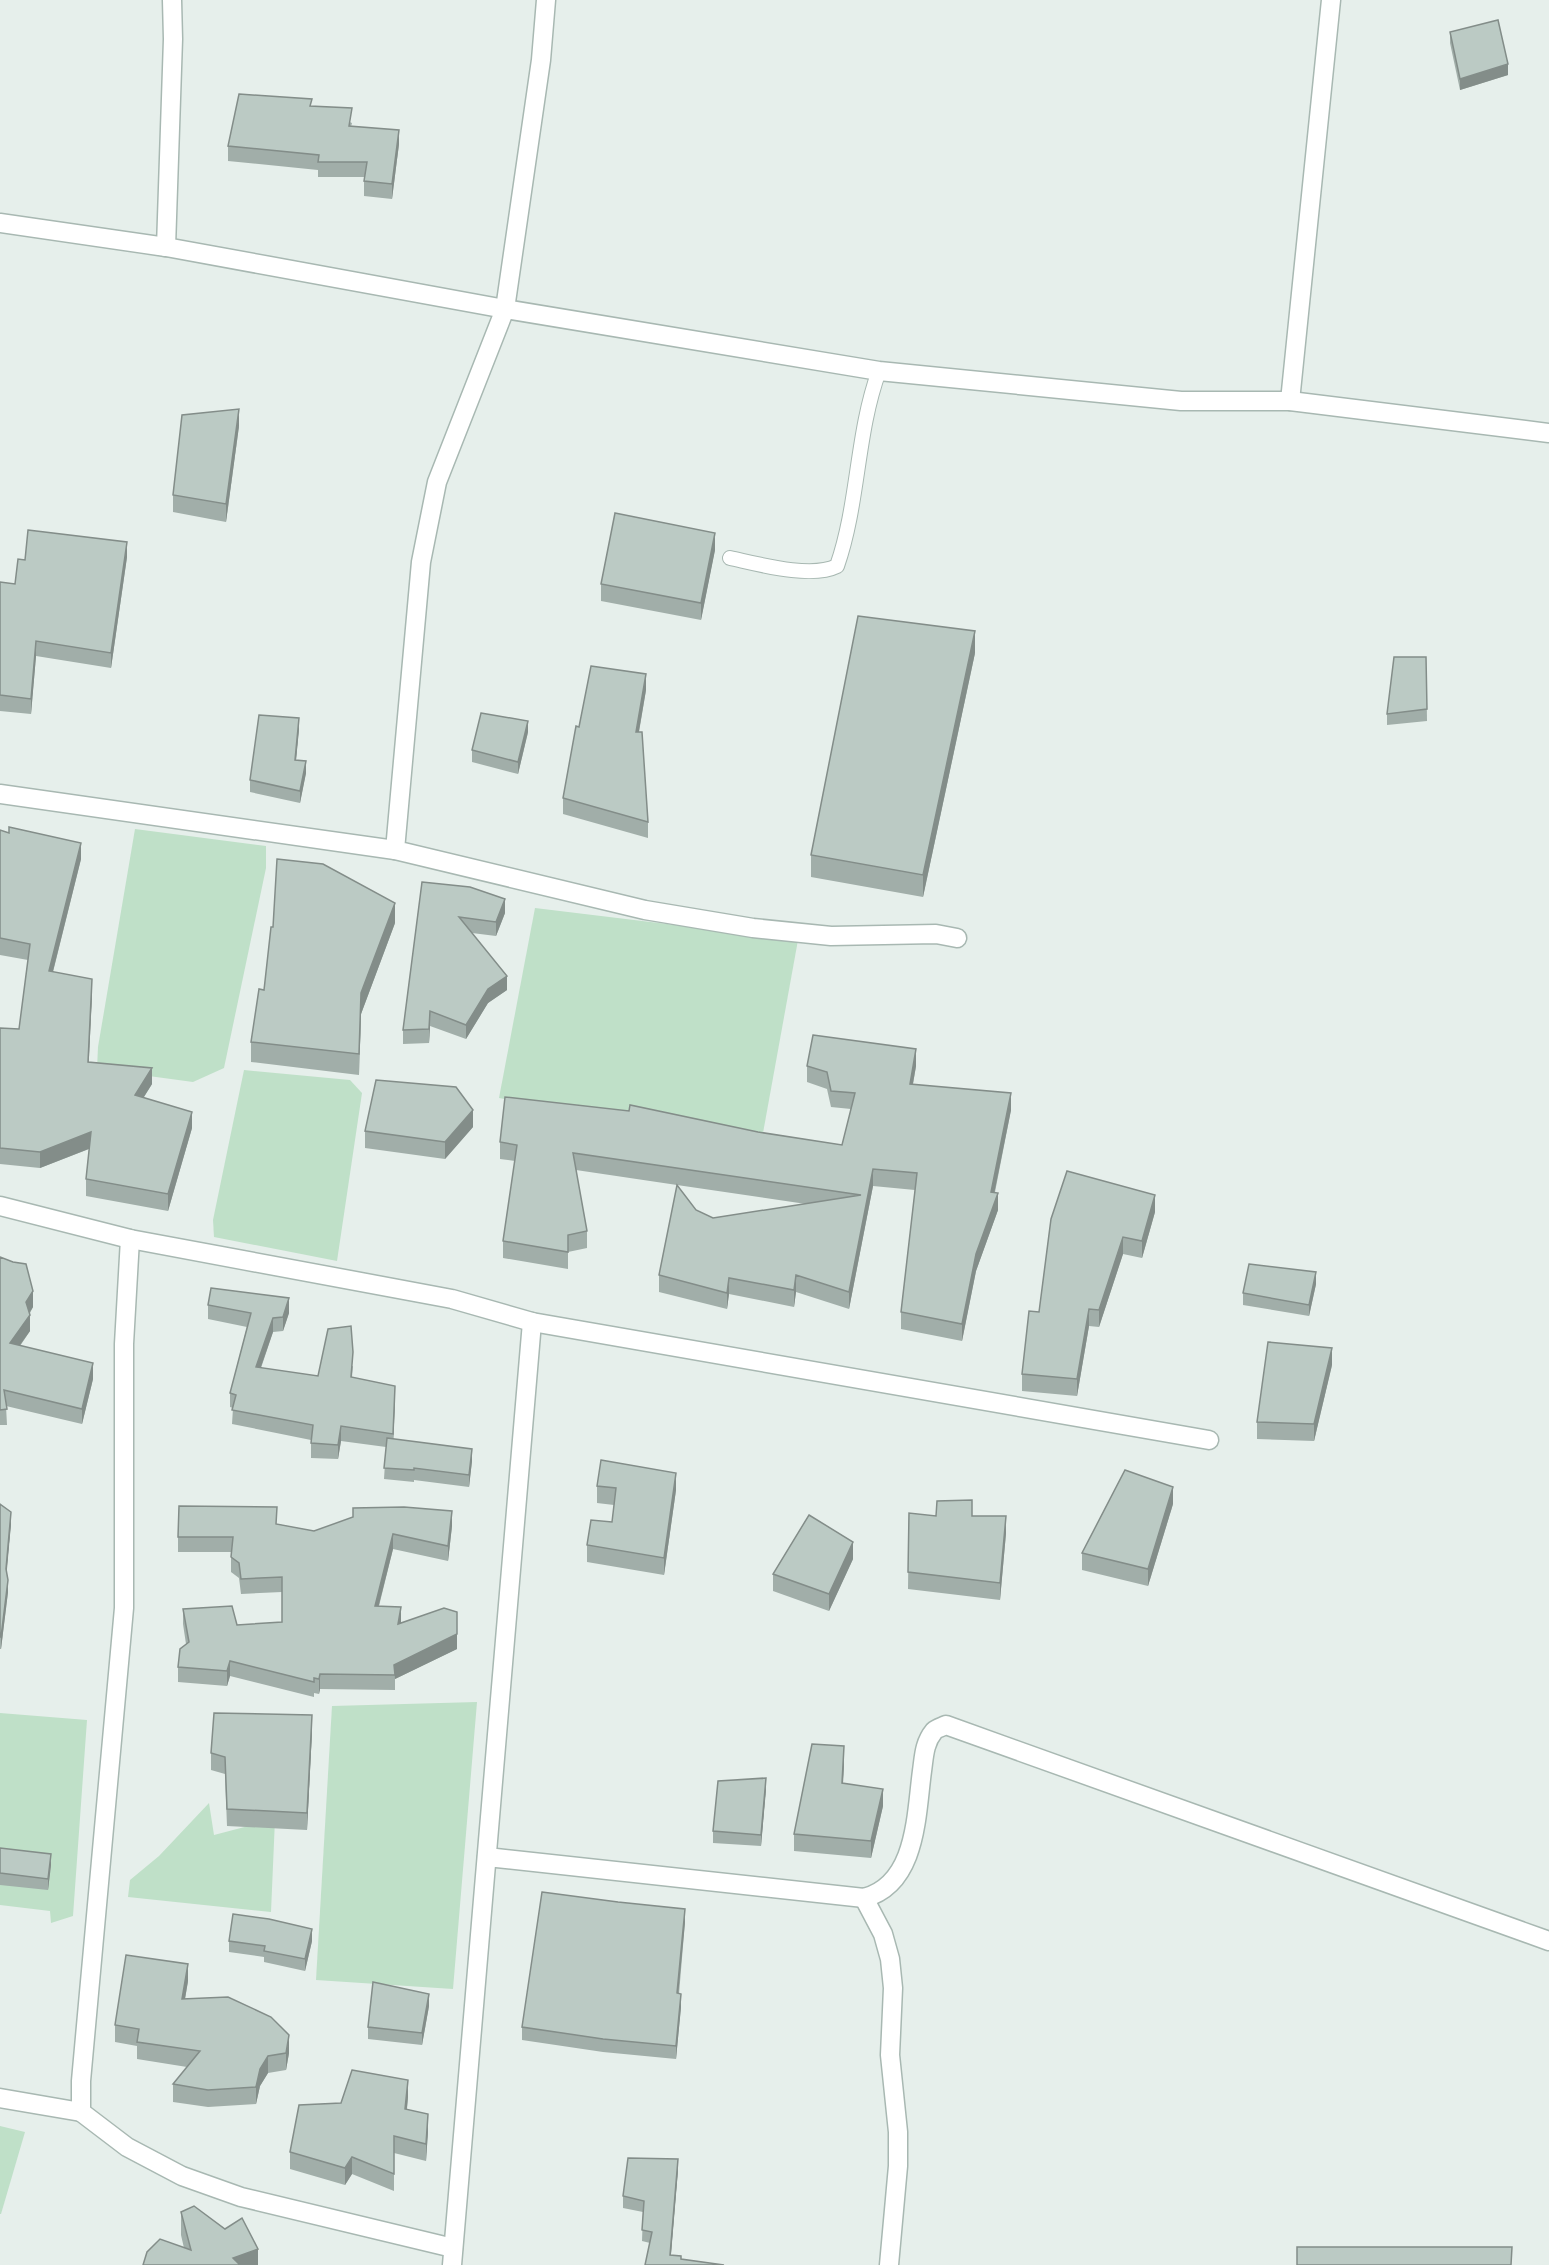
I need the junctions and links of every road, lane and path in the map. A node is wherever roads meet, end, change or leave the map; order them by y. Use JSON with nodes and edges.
{"nodes":[{"id":1,"x":172,"y":0,"type":"edge"},
{"id":2,"x":546,"y":0,"type":"edge"},
{"id":3,"x":1331,"y":0,"type":"edge"},
{"id":4,"x":0,"y":224,"type":"edge"},
{"id":5,"x":166,"y":247,"type":"junction"},
{"id":6,"x":505,"y":309,"type":"junction"},
{"id":7,"x":879,"y":371,"type":"junction"},
{"id":8,"x":1290,"y":401,"type":"junction"},
{"id":9,"x":1549,"y":433,"type":"edge"},
{"id":10,"x":730,"y":558,"type":"dead end"},
{"id":11,"x":0,"y":794,"type":"edge"},
{"id":12,"x":395,"y":850,"type":"junction"},
{"id":13,"x":957,"y":938,"type":"dead end"},
{"id":14,"x":0,"y":1206,"type":"edge"},
{"id":15,"x":130,"y":1239,"type":"junction"},
{"id":16,"x":532,"y":1323,"type":"junction"},
{"id":17,"x":1209,"y":1440,"type":"dead end"},
{"id":18,"x":487,"y":1857,"type":"junction"},
{"id":19,"x":864,"y":1898,"type":"junction"},
{"id":20,"x":1549,"y":1941,"type":"edge"},
{"id":21,"x":0,"y":2098,"type":"edge"},
{"id":22,"x":81,"y":2112,"type":"junction"},
{"id":23,"x":453,"y":2257,"type":"edge"},
{"id":24,"x":889,"y":2265,"type":"edge"}],
"edges":[{"from":1,"to":5,"type":"street"},
{"from":2,"to":6,"type":"street"},
{"from":3,"to":8,"type":"street"},
{"from":4,"to":5,"type":"street"},
{"from":5,"to":6,"type":"street"},
{"from":6,"to":7,"type":"street"},
{"from":6,"to":12,"type":"street"},
{"from":7,"to":8,"type":"street"},
{"from":7,"to":10,"type":"lane"},
{"from":8,"to":9,"type":"street"},
{"from":11,"to":12,"type":"street"},
{"from":12,"to":13,"type":"street"},
{"from":14,"to":15,"type":"street"},
{"from":15,"to":16,"type":"street"},
{"from":15,"to":22,"type":"street"},
{"from":16,"to":17,"type":"street"},
{"from":16,"to":18,"type":"street"},
{"from":18,"to":19,"type":"street"},
{"from":18,"to":23,"type":"street"},
{"from":19,"to":20,"type":"street"},
{"from":19,"to":24,"type":"street"},
{"from":21,"to":22,"type":"street"},
{"from":22,"to":23,"type":"street"}]}
